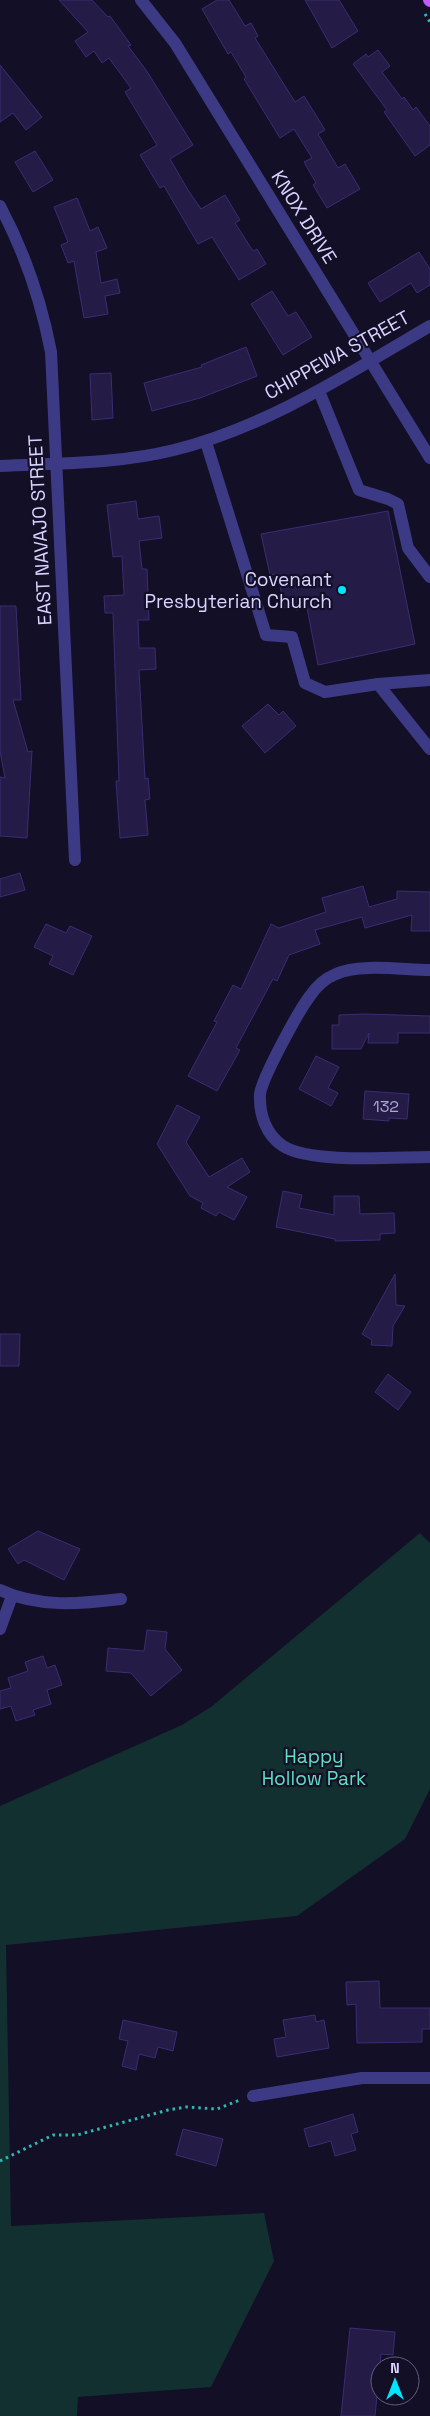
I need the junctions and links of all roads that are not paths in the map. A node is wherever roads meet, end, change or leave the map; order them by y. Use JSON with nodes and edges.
{"nodes":[{"id":1,"x":141,"y":0,"type":"edge"},
{"id":2,"x":0,"y":206,"type":"edge"},
{"id":3,"x":430,"y":326,"type":"edge"},
{"id":4,"x":370,"y":360,"type":"junction"},
{"id":5,"x":319,"y":391,"type":"junction"},
{"id":6,"x":206,"y":442,"type":"junction"},
{"id":7,"x":430,"y":458,"type":"edge"},
{"id":8,"x":56,"y":463,"type":"junction"},
{"id":9,"x":0,"y":466,"type":"edge"},
{"id":10,"x":430,"y":577,"type":"edge"},
{"id":11,"x":430,"y":680,"type":"edge"},
{"id":12,"x":378,"y":684,"type":"junction"},
{"id":13,"x":430,"y":749,"type":"edge"},
{"id":14,"x":75,"y":860,"type":"dead end"},
{"id":15,"x":430,"y":970,"type":"edge"},
{"id":16,"x":430,"y":1157,"type":"edge"},
{"id":17,"x":0,"y":1590,"type":"edge"},
{"id":18,"x":12,"y":1596,"type":"junction"},
{"id":19,"x":121,"y":1599,"type":"dead end"},
{"id":20,"x":0,"y":1629,"type":"edge"},
{"id":21,"x":430,"y":2078,"type":"edge"},
{"id":22,"x":253,"y":2096,"type":"road end"}],
"edges":[{"from":1,"to":4,"type":"street","name":"KNOX DRIVE"},
{"from":2,"to":8,"type":"street","name":"EAST NAVAJO STREET"},
{"from":3,"to":4,"type":"street","name":"CHIPPEWA STREET"},
{"from":4,"to":5,"type":"street","name":"CHIPPEWA STREET"},
{"from":4,"to":7,"type":"street","name":"KNOX DRIVE"},
{"from":5,"to":6,"type":"street","name":"CHIPPEWA STREET"},
{"from":5,"to":10,"type":"street"},
{"from":6,"to":8,"type":"street","name":"CHIPPEWA STREET"},
{"from":6,"to":12,"type":"street"},
{"from":8,"to":9,"type":"street","name":"CHIPPEWA STREET"},
{"from":8,"to":14,"type":"street","name":"EAST NAVAJO STREET"},
{"from":11,"to":12,"type":"street"},
{"from":12,"to":13,"type":"street"},
{"from":15,"to":16,"type":"street"},
{"from":17,"to":18,"type":"street"},
{"from":18,"to":19,"type":"street"},
{"from":18,"to":20,"type":"street"},
{"from":21,"to":22,"type":"street"}]}
